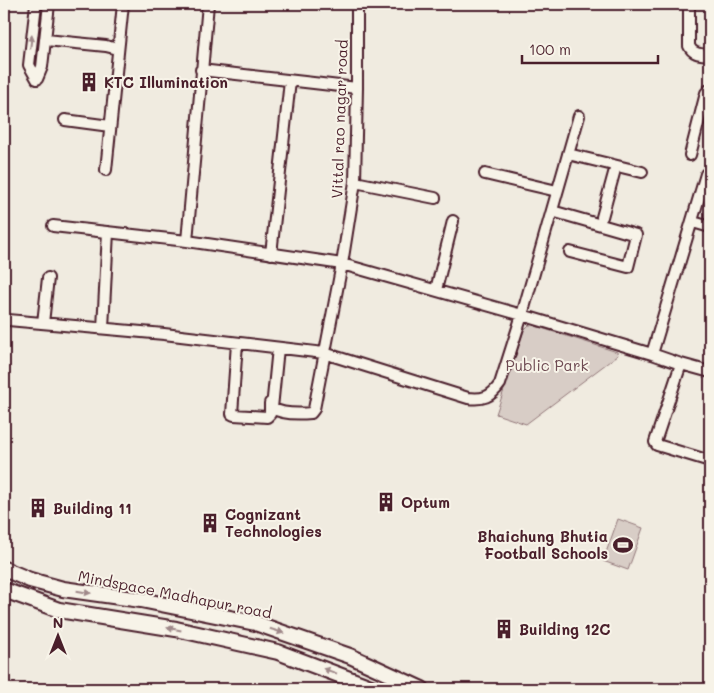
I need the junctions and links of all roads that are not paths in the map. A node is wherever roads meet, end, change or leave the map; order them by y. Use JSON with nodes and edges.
{"nodes":[{"id":1,"x":36,"y":4,"type":"edge"},
{"id":2,"x":49,"y":4,"type":"edge"},
{"id":3,"x":123,"y":4,"type":"edge"},
{"id":4,"x":208,"y":4,"type":"edge"},
{"id":5,"x":357,"y":4,"type":"edge"},
{"id":6,"x":689,"y":4,"type":"edge"},
{"id":7,"x":46,"y":40,"type":"junction"},
{"id":8,"x":118,"y":49,"type":"junction"},
{"id":9,"x":710,"y":55,"type":"edge"},
{"id":10,"x":201,"y":70,"type":"junction"},
{"id":11,"x":290,"y":81,"type":"junction"},
{"id":12,"x":357,"y":88,"type":"junction"},
{"id":13,"x":710,"y":89,"type":"edge"},
{"id":14,"x":579,"y":116,"type":"dead end"},
{"id":15,"x":65,"y":120,"type":"dead end"},
{"id":16,"x":110,"y":126,"type":"junction"},
{"id":17,"x":568,"y":154,"type":"junction"},
{"id":18,"x":690,"y":155,"type":"dead end"},
{"id":19,"x":616,"y":166,"type":"junction"},
{"id":20,"x":106,"y":170,"type":"dead end"},
{"id":21,"x":642,"y":172,"type":"dead end"},
{"id":22,"x":485,"y":174,"type":"dead end"},
{"id":23,"x":706,"y":174,"type":"dead end"},
{"id":24,"x":355,"y":182,"type":"junction"},
{"id":25,"x":557,"y":191,"type":"junction"},
{"id":26,"x":435,"y":198,"type":"dead end"},
{"id":27,"x":552,"y":211,"type":"junction"},
{"id":28,"x":602,"y":217,"type":"dead end"},
{"id":29,"x":453,"y":221,"type":"dead end"},
{"id":30,"x":693,"y":222,"type":"junction"},
{"id":31,"x":53,"y":226,"type":"dead end"},
{"id":32,"x":710,"y":227,"type":"edge"},
{"id":33,"x":108,"y":232,"type":"junction"},
{"id":34,"x":187,"y":241,"type":"junction"},
{"id":35,"x":570,"y":252,"type":"dead end"},
{"id":36,"x":271,"y":254,"type":"junction"},
{"id":37,"x":342,"y":264,"type":"junction"},
{"id":38,"x":48,"y":278,"type":"dead end"},
{"id":39,"x":436,"y":290,"type":"junction"},
{"id":40,"x":522,"y":315,"type":"junction"},
{"id":41,"x":8,"y":320,"type":"dead end"},
{"id":42,"x":43,"y":323,"type":"junction"},
{"id":43,"x":103,"y":328,"type":"junction"},
{"id":44,"x":237,"y":343,"type":"junction"},
{"id":45,"x":276,"y":347,"type":"junction"},
{"id":46,"x":324,"y":353,"type":"junction"},
{"id":47,"x":652,"y":354,"type":"junction"},
{"id":48,"x":681,"y":364,"type":"junction"},
{"id":49,"x":710,"y":372,"type":"edge"},
{"id":50,"x":710,"y":461,"type":"edge"},
{"id":51,"x":4,"y":569,"type":"edge"},
{"id":52,"x":63,"y":589,"type":"junction"},
{"id":53,"x":4,"y":590,"type":"edge"},
{"id":54,"x":59,"y":610,"type":"junction"},
{"id":55,"x":376,"y":689,"type":"edge"},
{"id":56,"x":422,"y":689,"type":"edge"}],
"edges":[{"from":7,"to":1,"type":"street","one_way":true},
{"from":2,"to":7,"type":"street"},
{"from":3,"to":8,"type":"street"},
{"from":4,"to":10,"type":"street"},
{"from":5,"to":12,"type":"street","name":"Vittal rao nagar road"},
{"from":6,"to":9,"type":"street"},
{"from":7,"to":8,"type":"street"},
{"from":8,"to":16,"type":"street"},
{"from":10,"to":11,"type":"street"},
{"from":10,"to":34,"type":"street"},
{"from":11,"to":12,"type":"street"},
{"from":11,"to":36,"type":"street"},
{"from":12,"to":24,"type":"street","name":"Vittal rao nagar road"},
{"from":13,"to":18,"type":"street"},
{"from":14,"to":17,"type":"street"},
{"from":15,"to":16,"type":"street"},
{"from":16,"to":20,"type":"street"},
{"from":17,"to":19,"type":"street"},
{"from":17,"to":25,"type":"street"},
{"from":19,"to":21,"type":"street"},
{"from":19,"to":28,"type":"street"},
{"from":22,"to":25,"type":"street"},
{"from":23,"to":30,"type":"street"},
{"from":24,"to":26,"type":"street"},
{"from":24,"to":37,"type":"street","name":"Vittal rao nagar road"},
{"from":25,"to":27,"type":"street"},
{"from":27,"to":35,"type":"street"},
{"from":27,"to":40,"type":"street"},
{"from":29,"to":39,"type":"street"},
{"from":30,"to":32,"type":"street"},
{"from":30,"to":47,"type":"street"},
{"from":31,"to":33,"type":"street"},
{"from":33,"to":34,"type":"street"},
{"from":33,"to":43,"type":"street"},
{"from":34,"to":36,"type":"street"},
{"from":36,"to":37,"type":"street"},
{"from":37,"to":39,"type":"street"},
{"from":37,"to":46,"type":"street","name":"Vittal rao nagar road"},
{"from":38,"to":42,"type":"street"},
{"from":39,"to":40,"type":"street"},
{"from":40,"to":46,"type":"street"},
{"from":40,"to":47,"type":"street"},
{"from":41,"to":42,"type":"street"},
{"from":42,"to":43,"type":"street"},
{"from":43,"to":44,"type":"street"},
{"from":44,"to":45,"type":"street"},
{"from":44,"to":45,"type":"street"},
{"from":45,"to":46,"type":"street"},
{"from":45,"to":46,"type":"street","name":"Vittal rao nagar road"},
{"from":47,"to":48,"type":"street"},
{"from":48,"to":49,"type":"street"},
{"from":48,"to":50,"type":"street"},
{"from":51,"to":52,"type":"street","name":"Mindspace Madhapur road"},
{"from":52,"to":54,"type":"street","name":"Mindspace Madhapur road"},
{"from":52,"to":56,"type":"street","name":"Mindspace Madhapur road","one_way":true},
{"from":53,"to":54,"type":"street"},
{"from":55,"to":54,"type":"street","one_way":true}]}
